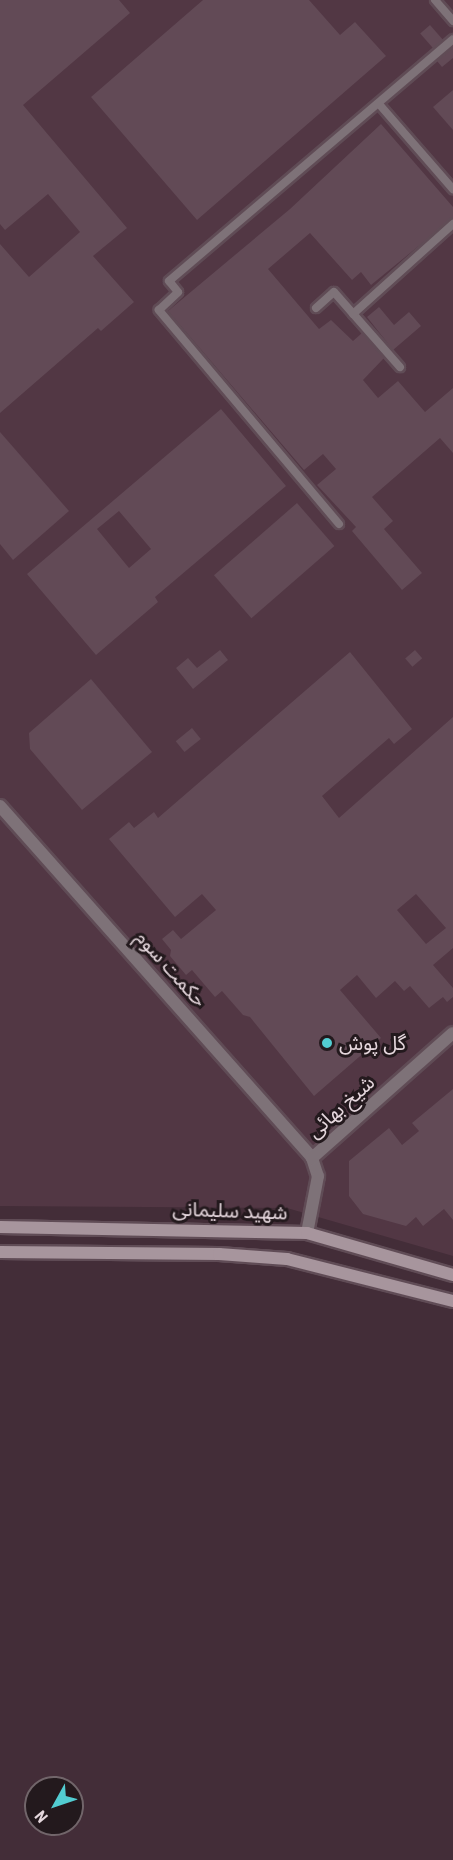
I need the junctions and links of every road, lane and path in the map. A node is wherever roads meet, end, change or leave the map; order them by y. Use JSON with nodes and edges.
{"nodes":[{"id":1,"x":435,"y":0,"type":"edge"},
{"id":2,"x":453,"y":21,"type":"edge"},
{"id":3,"x":453,"y":39,"type":"edge"},
{"id":4,"x":379,"y":104,"type":"junction"},
{"id":5,"x":453,"y":189,"type":"edge"},
{"id":6,"x":453,"y":224,"type":"edge"},
{"id":7,"x":316,"y":308,"type":"dead end"},
{"id":8,"x":354,"y":314,"type":"junction"},
{"id":9,"x":400,"y":367,"type":"dead end"},
{"id":10,"x":339,"y":524,"type":"dead end"},
{"id":11,"x":0,"y":806,"type":"edge"},
{"id":12,"x":453,"y":1033,"type":"edge"},
{"id":13,"x":312,"y":1158,"type":"junction"},
{"id":14,"x":0,"y":1227,"type":"edge"},
{"id":15,"x":307,"y":1233,"type":"junction"},
{"id":16,"x":0,"y":1252,"type":"edge"},
{"id":17,"x":453,"y":1275,"type":"edge"},
{"id":18,"x":453,"y":1302,"type":"edge"}],
"edges":[{"from":1,"to":2,"type":"lane"},
{"from":3,"to":4,"type":"lane"},
{"from":4,"to":5,"type":"lane"},
{"from":4,"to":10,"type":"lane"},
{"from":6,"to":8,"type":"lane"},
{"from":7,"to":8,"type":"lane"},
{"from":8,"to":9,"type":"lane"},
{"from":11,"to":13,"type":"street","name":"حکمت سوم"},
{"from":12,"to":13,"type":"street","name":"شیخ بهائی"},
{"from":13,"to":15,"type":"street","name":"شیخ بهائی"},
{"from":14,"to":15,"type":"main road","name":"شهید سلیمانی"},
{"from":15,"to":17,"type":"main road","name":"شهید سلیمانی"},
{"from":16,"to":18,"type":"main road"}]}
